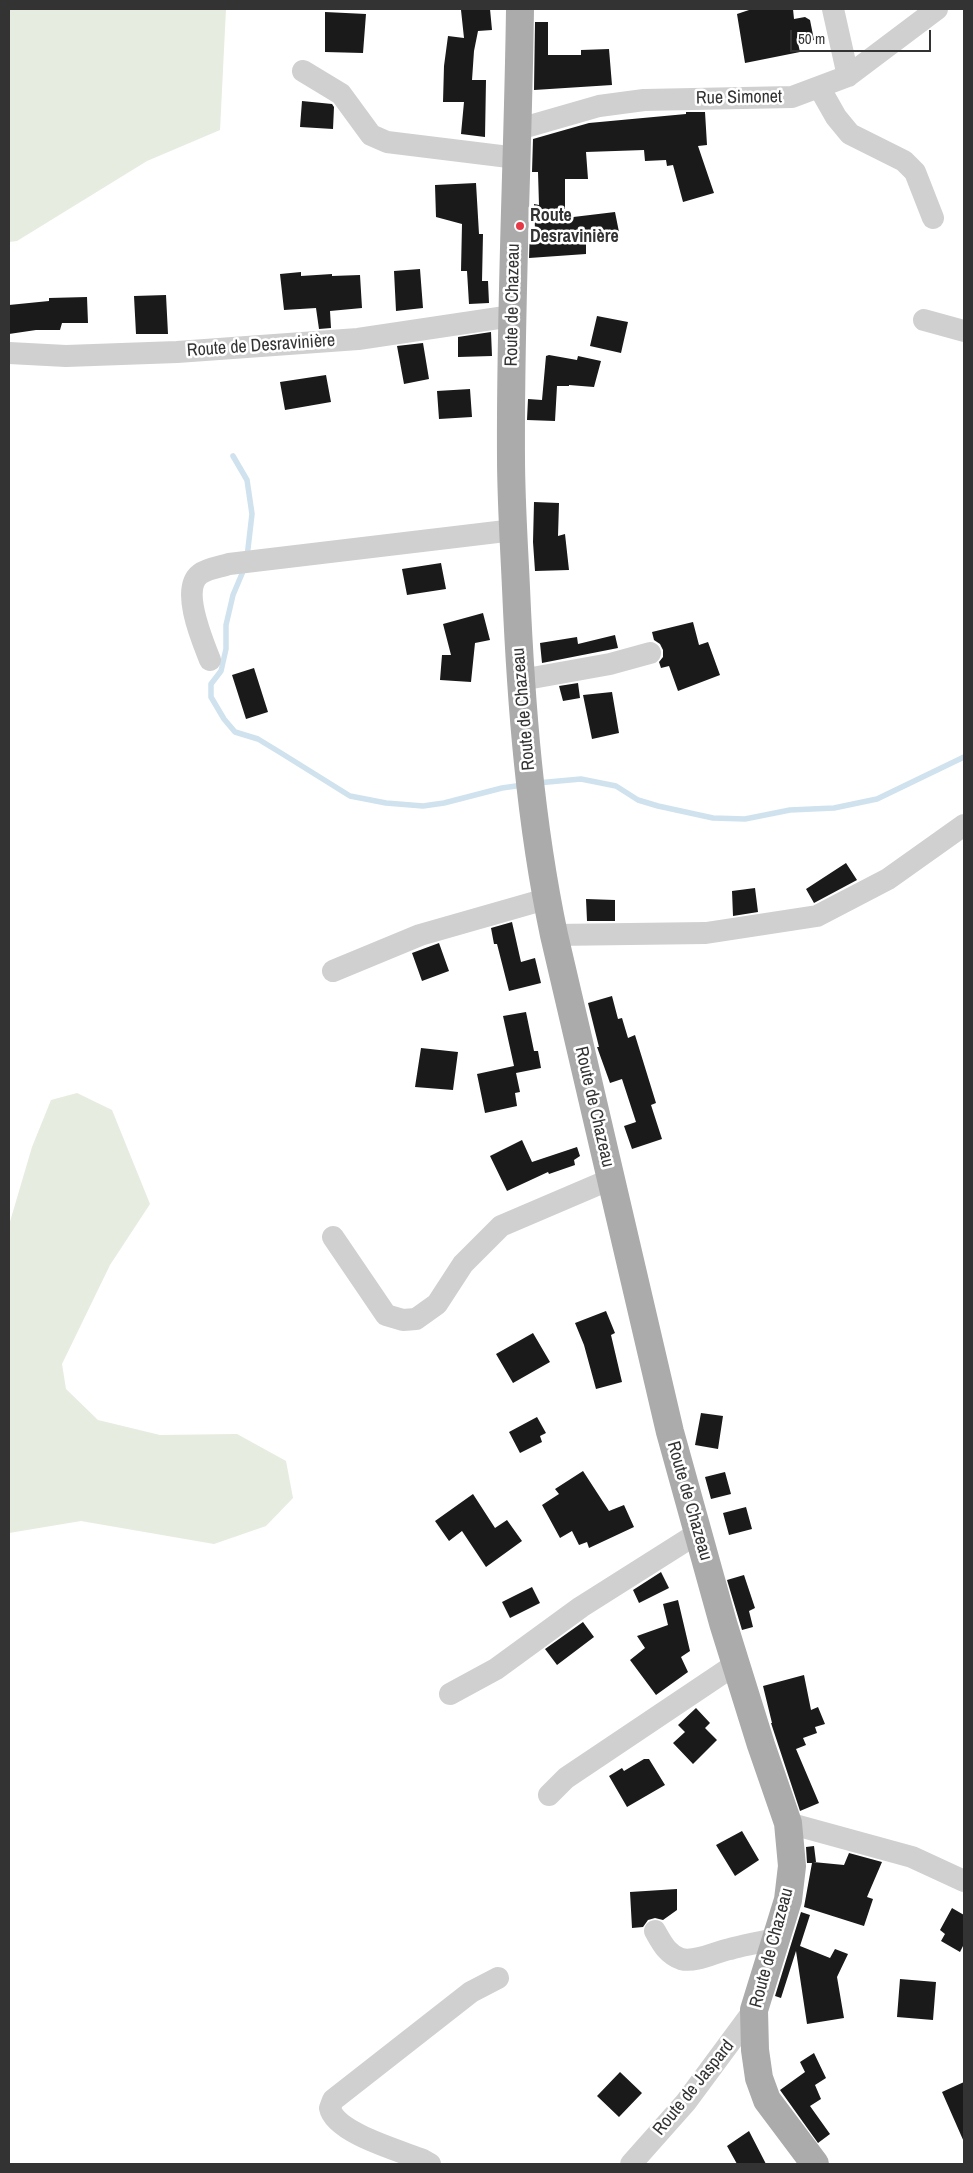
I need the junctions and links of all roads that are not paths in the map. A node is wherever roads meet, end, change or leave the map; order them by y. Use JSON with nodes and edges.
{"nodes":[{"id":1,"x":520,"y":9,"type":"edge"},
{"id":2,"x":833,"y":9,"type":"edge"},
{"id":3,"x":937,"y":9,"type":"edge"},
{"id":4,"x":303,"y":71,"type":"dead end"},
{"id":5,"x":848,"y":76,"type":"junction"},
{"id":6,"x":819,"y":87,"type":"junction"},
{"id":7,"x":519,"y":129,"type":"junction"},
{"id":8,"x":517,"y":158,"type":"junction"},
{"id":9,"x":933,"y":218,"type":"dead end"},
{"id":10,"x":512,"y":316,"type":"junction"},
{"id":11,"x":924,"y":320,"type":"dead end"},
{"id":12,"x":964,"y":331,"type":"edge"},
{"id":13,"x":9,"y":353,"type":"edge"},
{"id":14,"x":514,"y":530,"type":"junction"},
{"id":15,"x":650,"y":653,"type":"dead end"},
{"id":16,"x":210,"y":660,"type":"dead end"},
{"id":17,"x":521,"y":680,"type":"junction"},
{"id":18,"x":964,"y":825,"type":"edge"},
{"id":19,"x":546,"y":899,"type":"junction"},
{"id":20,"x":554,"y":935,"type":"junction"},
{"id":21,"x":333,"y":971,"type":"dead end"},
{"id":22,"x":611,"y":1179,"type":"junction"},
{"id":23,"x":333,"y":1237,"type":"dead end"},
{"id":24,"x":698,"y":1533,"type":"junction"},
{"id":25,"x":736,"y":1664,"type":"junction"},
{"id":26,"x":450,"y":1694,"type":"dead end"},
{"id":27,"x":549,"y":1795,"type":"dead end"},
{"id":28,"x":788,"y":1823,"type":"junction"},
{"id":29,"x":964,"y":1880,"type":"edge"},
{"id":30,"x":656,"y":1931,"type":"dead end"},
{"id":31,"x":776,"y":1939,"type":"junction"},
{"id":32,"x":498,"y":1978,"type":"dead end"},
{"id":33,"x":754,"y":2010,"type":"junction"},
{"id":34,"x":430,"y":2164,"type":"edge"},
{"id":35,"x":630,"y":2164,"type":"edge"},
{"id":36,"x":815,"y":2164,"type":"edge"}],
"edges":[{"from":1,"to":7,"type":"main road","name":"Route de Chazeau"},
{"from":2,"to":5,"type":"street"},
{"from":3,"to":5,"type":"street","name":"Rue Simonet"},
{"from":4,"to":8,"type":"street"},
{"from":5,"to":6,"type":"street","name":"Rue Simonet"},
{"from":6,"to":7,"type":"street","name":"Rue Simonet"},
{"from":6,"to":9,"type":"street"},
{"from":7,"to":8,"type":"main road","name":"Route de Chazeau"},
{"from":8,"to":10,"type":"main road","name":"Route de Chazeau"},
{"from":10,"to":13,"type":"street","name":"Route de Desravinière"},
{"from":10,"to":14,"type":"main road","name":"Route de Chazeau"},
{"from":11,"to":12,"type":"street"},
{"from":14,"to":16,"type":"street"},
{"from":14,"to":17,"type":"main road","name":"Route de Chazeau"},
{"from":15,"to":17,"type":"street"},
{"from":17,"to":19,"type":"main road","name":"Route de Chazeau"},
{"from":18,"to":20,"type":"street"},
{"from":19,"to":20,"type":"main road","name":"Route de Chazeau"},
{"from":19,"to":21,"type":"street"},
{"from":20,"to":22,"type":"main road","name":"Route de Chazeau"},
{"from":22,"to":23,"type":"street"},
{"from":22,"to":24,"type":"main road","name":"Route de Chazeau"},
{"from":24,"to":25,"type":"main road","name":"Route de Chazeau"},
{"from":24,"to":26,"type":"street"},
{"from":25,"to":27,"type":"street"},
{"from":25,"to":28,"type":"main road","name":"Route de Chazeau"},
{"from":28,"to":29,"type":"street"},
{"from":28,"to":31,"type":"main road","name":"Route de Chazeau"},
{"from":30,"to":31,"type":"street"},
{"from":31,"to":33,"type":"main road","name":"Route de Chazeau"},
{"from":32,"to":34,"type":"street"},
{"from":33,"to":35,"type":"street","name":"Route de Jaspard"},
{"from":33,"to":36,"type":"main road","name":"Route de Chazeau"}]}
